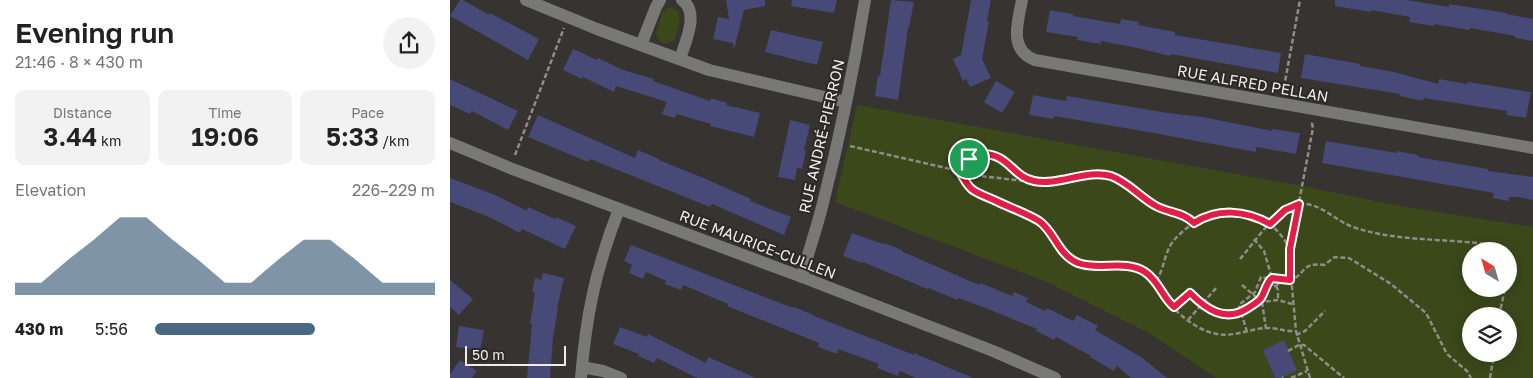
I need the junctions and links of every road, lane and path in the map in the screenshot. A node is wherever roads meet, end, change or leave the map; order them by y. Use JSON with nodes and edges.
{"nodes":[{"id":1,"x":526,"y":0,"type":"edge"},
{"id":2,"x":660,"y":0,"type":"edge"},
{"id":3,"x":682,"y":0,"type":"edge"},
{"id":4,"x":866,"y":0,"type":"edge"},
{"id":5,"x":1022,"y":0,"type":"edge"},
{"id":6,"x":1300,"y":0,"type":"edge"},
{"id":7,"x":565,"y":27,"type":"dead end"},
{"id":8,"x":641,"y":46,"type":"junction"},
{"id":9,"x":680,"y":59,"type":"junction"},
{"id":10,"x":1283,"y":94,"type":"dead end"},
{"id":11,"x":846,"y":102,"type":"junction"},
{"id":12,"x":1315,"y":119,"type":"dead end"},
{"id":13,"x":450,"y":143,"type":"edge"},
{"id":14,"x":848,"y":145,"type":"dead end"},
{"id":15,"x":1533,"y":148,"type":"edge"},
{"id":16,"x":515,"y":155,"type":"dead end"},
{"id":17,"x":960,"y":172,"type":"junction"},
{"id":18,"x":1037,"y":182,"type":"junction"},
{"id":19,"x":1299,"y":204,"type":"junction"},
{"id":20,"x":619,"y":209,"type":"junction"},
{"id":21,"x":1194,"y":223,"type":"junction"},
{"id":22,"x":1270,"y":224,"type":"junction"},
{"id":23,"x":1255,"y":240,"type":"junction"},
{"id":24,"x":1463,"y":242,"type":"edge"},
{"id":25,"x":1290,"y":249,"type":"junction"},
{"id":26,"x":1240,"y":259,"type":"dead end"},
{"id":27,"x":802,"y":277,"type":"junction"},
{"id":28,"x":1278,"y":279,"type":"junction"},
{"id":29,"x":1270,"y":280,"type":"junction"},
{"id":30,"x":1290,"y":280,"type":"junction"},
{"id":31,"x":1156,"y":281,"type":"junction"},
{"id":32,"x":1242,"y":285,"type":"dead end"},
{"id":33,"x":1276,"y":286,"type":"junction"},
{"id":34,"x":1217,"y":287,"type":"dead end"},
{"id":35,"x":1254,"y":295,"type":"junction"},
{"id":36,"x":1278,"y":300,"type":"junction"},
{"id":37,"x":1261,"y":301,"type":"junction"},
{"id":38,"x":1292,"y":304,"type":"junction"},
{"id":39,"x":1201,"y":305,"type":"junction"},
{"id":40,"x":1174,"y":307,"type":"junction"},
{"id":41,"x":1242,"y":312,"type":"junction"},
{"id":42,"x":1325,"y":312,"type":"dead end"},
{"id":43,"x":1188,"y":320,"type":"junction"},
{"id":44,"x":1266,"y":329,"type":"junction"},
{"id":45,"x":1247,"y":332,"type":"junction"},
{"id":46,"x":1296,"y":333,"type":"junction"},
{"id":47,"x":1299,"y":345,"type":"junction"},
{"id":48,"x":1288,"y":351,"type":"dead end"},
{"id":49,"x":1493,"y":362,"type":"edge"},
{"id":50,"x":1307,"y":370,"type":"junction"},
{"id":51,"x":581,"y":373,"type":"edge"},
{"id":52,"x":621,"y":378,"type":"edge"},
{"id":53,"x":1055,"y":378,"type":"edge"},
{"id":54,"x":1291,"y":378,"type":"edge"},
{"id":55,"x":1310,"y":378,"type":"edge"},
{"id":56,"x":1344,"y":378,"type":"edge"},
{"id":57,"x":1471,"y":378,"type":"edge"},
{"id":58,"x":1490,"y":378,"type":"edge"}],
"edges":[{"from":1,"to":8,"type":"street"},
{"from":2,"to":8,"type":"street"},
{"from":3,"to":9,"type":"street"},
{"from":4,"to":11,"type":"street","name":"RUE ANDRÉ-PIERRON"},
{"from":5,"to":15,"type":"street","name":"RUE ALFRED PELLAN"},
{"from":6,"to":10,"type":"path"},
{"from":7,"to":16,"type":"path"},
{"from":8,"to":9,"type":"street"},
{"from":9,"to":11,"type":"street"},
{"from":11,"to":27,"type":"street","name":"RUE ANDRÉ-PIERRON"},
{"from":12,"to":19,"type":"path"},
{"from":13,"to":20,"type":"street","name":"RUE MAURICE-CULLEN"},
{"from":14,"to":17,"type":"path"},
{"from":17,"to":18,"type":"path"},
{"from":17,"to":18,"type":"path"},
{"from":17,"to":31,"type":"path"},
{"from":18,"to":21,"type":"path"},
{"from":19,"to":22,"type":"path"},
{"from":19,"to":24,"type":"path"},
{"from":19,"to":25,"type":"path"},
{"from":20,"to":27,"type":"street","name":"RUE MAURICE-CULLEN"},
{"from":20,"to":51,"type":"street"},
{"from":21,"to":22,"type":"path"},
{"from":21,"to":31,"type":"path"},
{"from":22,"to":23,"type":"path"},
{"from":22,"to":25,"type":"path"},
{"from":23,"to":26,"type":"path"},
{"from":23,"to":29,"type":"path"},
{"from":25,"to":30,"type":"path"},
{"from":27,"to":53,"type":"street","name":"RUE MAURICE-CULLEN"},
{"from":28,"to":29,"type":"path"},
{"from":28,"to":30,"type":"path"},
{"from":28,"to":33,"type":"path"},
{"from":29,"to":33,"type":"path"},
{"from":29,"to":35,"type":"path"},
{"from":29,"to":37,"type":"path"},
{"from":30,"to":38,"type":"path"},
{"from":30,"to":57,"type":"path"},
{"from":31,"to":40,"type":"path"},
{"from":32,"to":35,"type":"path"},
{"from":33,"to":36,"type":"path"},
{"from":34,"to":39,"type":"path"},
{"from":35,"to":37,"type":"path"},
{"from":35,"to":41,"type":"path"},
{"from":36,"to":37,"type":"path"},
{"from":36,"to":38,"type":"path"},
{"from":37,"to":41,"type":"path"},
{"from":37,"to":44,"type":"path"},
{"from":38,"to":46,"type":"path"},
{"from":39,"to":40,"type":"path"},
{"from":39,"to":41,"type":"path"},
{"from":39,"to":43,"type":"path"},
{"from":40,"to":43,"type":"path"},
{"from":41,"to":45,"type":"path"},
{"from":42,"to":46,"type":"path"},
{"from":43,"to":45,"type":"path"},
{"from":44,"to":45,"type":"path"},
{"from":44,"to":46,"type":"path"},
{"from":46,"to":47,"type":"path"},
{"from":47,"to":48,"type":"path"},
{"from":47,"to":50,"type":"path"},
{"from":47,"to":56,"type":"path"},
{"from":49,"to":58,"type":"path"},
{"from":50,"to":54,"type":"path"},
{"from":50,"to":55,"type":"path"},
{"from":51,"to":52,"type":"street"}]}
